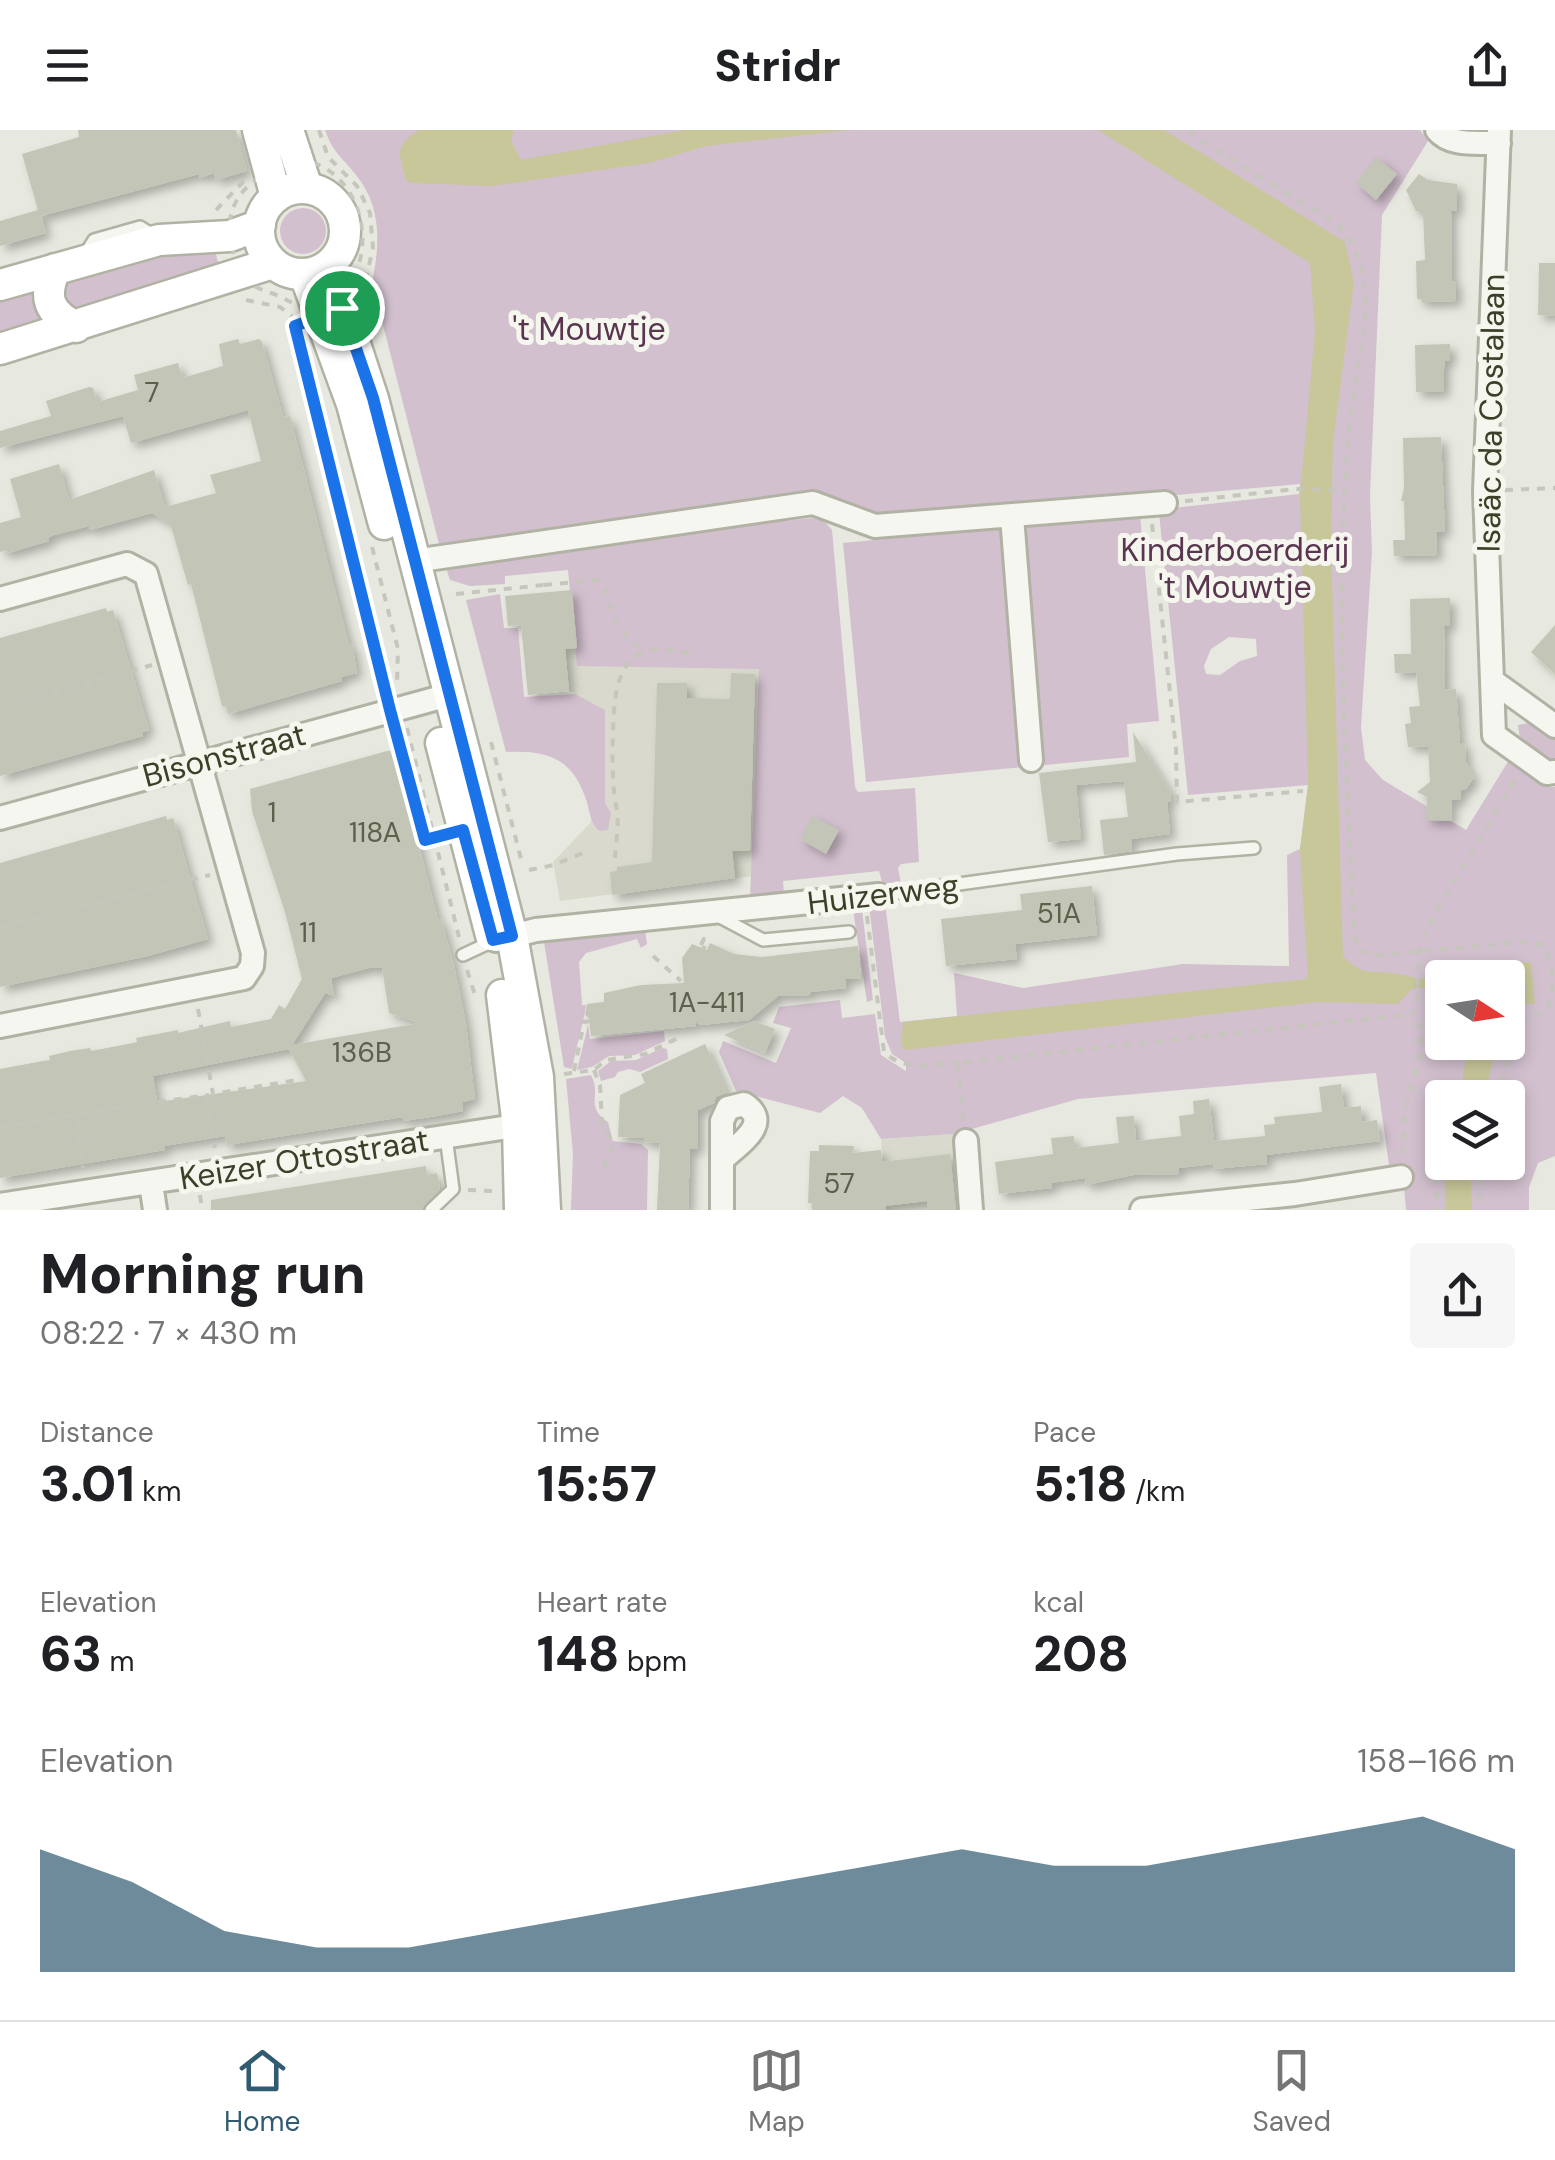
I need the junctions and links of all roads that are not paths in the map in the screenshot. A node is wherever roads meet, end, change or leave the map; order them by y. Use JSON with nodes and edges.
{"nodes":[{"id":1,"x":258,"y":130,"type":"edge"},
{"id":2,"x":288,"y":130,"type":"edge"},
{"id":3,"x":1437,"y":130,"type":"edge"},
{"id":4,"x":1499,"y":136,"type":"edge"},
{"id":5,"x":313,"y":177,"type":"junction"},
{"id":6,"x":276,"y":197,"type":"junction"},
{"id":7,"x":260,"y":225,"type":"junction"},
{"id":8,"x":273,"y":263,"type":"junction"},
{"id":9,"x":67,"y":265,"type":"junction"},
{"id":10,"x":329,"y":271,"type":"junction"},
{"id":11,"x":0,"y":285,"type":"edge"},
{"id":12,"x":76,"y":328,"type":"junction"},
{"id":13,"x":0,"y":350,"type":"edge"},
{"id":14,"x":1158,"y":504,"type":"road end"},
{"id":15,"x":1012,"y":516,"type":"junction"},
{"id":16,"x":414,"y":561,"type":"junction"},
{"id":17,"x":0,"y":600,"type":"edge"},
{"id":18,"x":1494,"y":682,"type":"junction"},
{"id":19,"x":440,"y":698,"type":"junction"},
{"id":20,"x":1555,"y":726,"type":"edge"},
{"id":21,"x":1030,"y":760,"type":"dead end"},
{"id":22,"x":199,"y":762,"type":"junction"},
{"id":23,"x":1555,"y":772,"type":"edge"},
{"id":24,"x":0,"y":818,"type":"edge"},
{"id":25,"x":1254,"y":848,"type":"dead end"},
{"id":26,"x":872,"y":896,"type":"joint"},
{"id":27,"x":712,"y":913,"type":"junction"},
{"id":28,"x":849,"y":932,"type":"dead end"},
{"id":29,"x":502,"y":938,"type":"junction"},
{"id":30,"x":463,"y":955,"type":"dead end"},
{"id":31,"x":0,"y":1026,"type":"edge"},
{"id":32,"x":531,"y":1134,"type":"junction"},
{"id":33,"x":446,"y":1137,"type":"junction"},
{"id":34,"x":966,"y":1141,"type":"dead end"},
{"id":35,"x":723,"y":1158,"type":"dead end"},
{"id":36,"x":1401,"y":1177,"type":"road end"},
{"id":37,"x":151,"y":1183,"type":"junction"},
{"id":38,"x":511,"y":1201,"type":"edge"},
{"id":39,"x":1295,"y":1202,"type":"edge"},
{"id":40,"x":0,"y":1205,"type":"edge"},
{"id":41,"x":155,"y":1210,"type":"edge"},
{"id":42,"x":431,"y":1210,"type":"edge"},
{"id":43,"x":544,"y":1210,"type":"edge"},
{"id":44,"x":722,"y":1210,"type":"edge"},
{"id":45,"x":971,"y":1210,"type":"edge"},
{"id":46,"x":1142,"y":1210,"type":"edge"}],
"edges":[{"from":1,"to":6,"type":"main road"},
{"from":2,"to":5,"type":"main road"},
{"from":3,"to":4,"type":"street","name":"Isaäc da Costalaan"},
{"from":4,"to":18,"type":"street","name":"Isaäc da Costalaan"},
{"from":5,"to":6,"type":"main road"},
{"from":5,"to":10,"type":"main road"},
{"from":6,"to":7,"type":"main road"},
{"from":7,"to":8,"type":"main road"},
{"from":7,"to":9,"type":"main road"},
{"from":8,"to":10,"type":"main road"},
{"from":8,"to":12,"type":"main road"},
{"from":9,"to":11,"type":"main road"},
{"from":9,"to":12,"type":"main road"},
{"from":10,"to":16,"type":"main road"},
{"from":10,"to":19,"type":"main road"},
{"from":12,"to":13,"type":"main road"},
{"from":14,"to":15,"type":"street"},
{"from":15,"to":16,"type":"street"},
{"from":15,"to":21,"type":"street"},
{"from":16,"to":19,"type":"main road"},
{"from":17,"to":22,"type":"street"},
{"from":18,"to":20,"type":"street"},
{"from":18,"to":23,"type":"street","name":"Isaäc da Costalaan"},
{"from":19,"to":22,"type":"street","name":"Bisonstraat"},
{"from":19,"to":29,"type":"main road"},
{"from":22,"to":24,"type":"street","name":"Bisonstraat"},
{"from":22,"to":31,"type":"street"},
{"from":25,"to":26,"type":"lane","name":"Huizerweg"},
{"from":26,"to":27,"type":"street","name":"Huizerweg"},
{"from":27,"to":28,"type":"lane"},
{"from":27,"to":29,"type":"street","name":"Huizerweg"},
{"from":29,"to":30,"type":"lane"},
{"from":29,"to":32,"type":"main road"},
{"from":29,"to":32,"type":"main road"},
{"from":32,"to":33,"type":"street","name":"Keizer Ottostraat"},
{"from":32,"to":38,"type":"main road"},
{"from":32,"to":43,"type":"main road"},
{"from":33,"to":37,"type":"street","name":"Keizer Ottostraat"},
{"from":33,"to":42,"type":"lane"},
{"from":34,"to":45,"type":"street"},
{"from":35,"to":44,"type":"street"},
{"from":36,"to":39,"type":"street"},
{"from":37,"to":40,"type":"street","name":"Keizer Ottostraat"},
{"from":37,"to":41,"type":"street"},
{"from":39,"to":46,"type":"street"}]}
